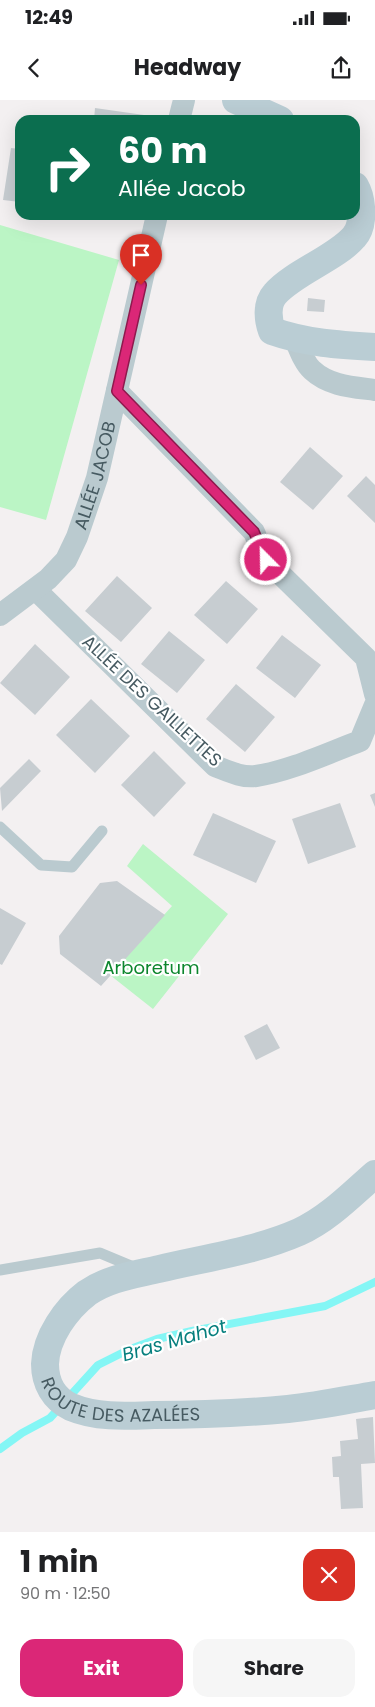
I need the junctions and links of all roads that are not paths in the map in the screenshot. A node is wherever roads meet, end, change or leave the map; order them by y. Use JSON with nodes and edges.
{"nodes":[{"id":1,"x":184,"y":100,"type":"edge"},
{"id":2,"x":236,"y":100,"type":"edge"},
{"id":3,"x":180,"y":115,"type":"edge"},
{"id":4,"x":269,"y":115,"type":"edge"},
{"id":5,"x":360,"y":195,"type":"edge"},
{"id":6,"x":360,"y":219,"type":"edge"},
{"id":7,"x":156,"y":220,"type":"edge"},
{"id":8,"x":360,"y":220,"type":"edge"},
{"id":9,"x":295,"y":339,"type":"junction"},
{"id":10,"x":375,"y":347,"type":"edge"},
{"id":11,"x":375,"y":390,"type":"edge"},
{"id":12,"x":117,"y":391,"type":"junction"},
{"id":13,"x":36,"y":590,"type":"junction"},
{"id":14,"x":0,"y":615,"type":"edge"},
{"id":15,"x":375,"y":694,"type":"edge"},
{"id":16,"x":375,"y":705,"type":"edge"},
{"id":17,"x":0,"y":827,"type":"edge"},
{"id":18,"x":102,"y":831,"type":"dead end"},
{"id":19,"x":375,"y":1174,"type":"edge"},
{"id":20,"x":0,"y":1270,"type":"edge"},
{"id":21,"x":144,"y":1272,"type":"junction"},
{"id":22,"x":375,"y":1395,"type":"edge"}],
"edges":[{"from":1,"to":3,"type":"street"},
{"from":2,"to":4,"type":"main road"},
{"from":5,"to":6,"type":"main road"},
{"from":7,"to":12,"type":"street","name":"ALLÉE JACOB"},
{"from":8,"to":9,"type":"main road"},
{"from":9,"to":10,"type":"main road"},
{"from":9,"to":11,"type":"street"},
{"from":12,"to":13,"type":"street","name":"ALLÉE JACOB"},
{"from":12,"to":15,"type":"street"},
{"from":13,"to":14,"type":"street","name":"ALLÉE JACOB"},
{"from":13,"to":16,"type":"street","name":"ALLÉE DES GAILLETTES"},
{"from":17,"to":18,"type":"lane"},
{"from":19,"to":21,"type":"main road","name":"ROUTE DES AZALÉES"},
{"from":20,"to":21,"type":"lane"},
{"from":21,"to":22,"type":"main road","name":"ROUTE DES AZALÉES"}]}
